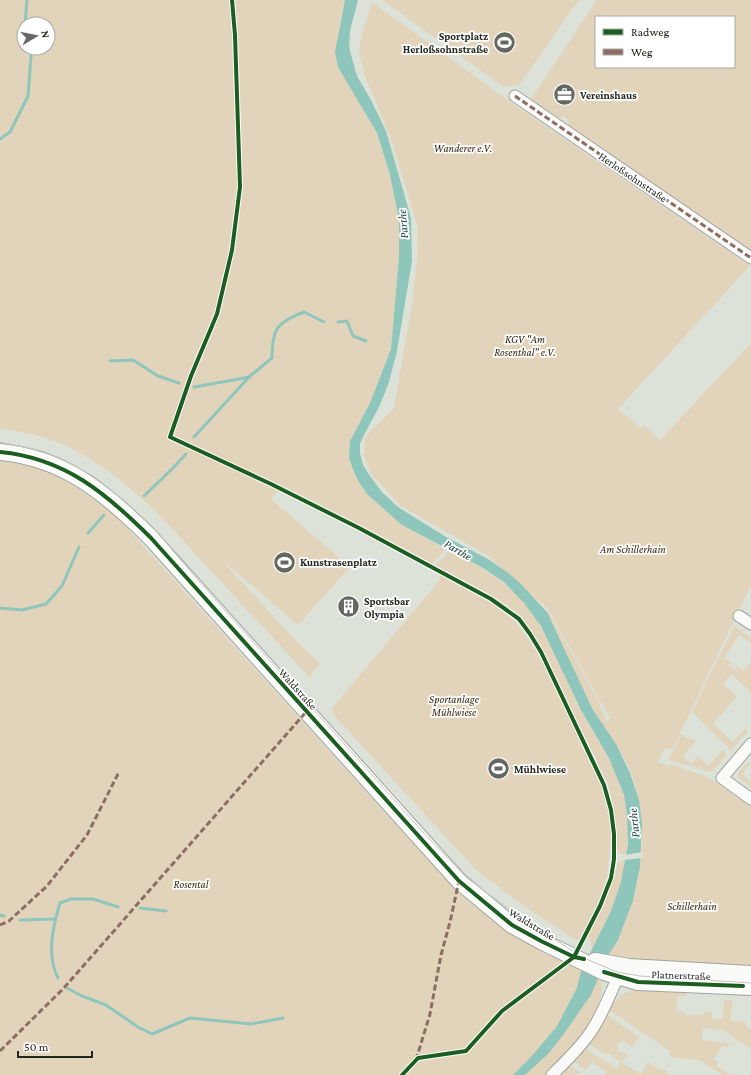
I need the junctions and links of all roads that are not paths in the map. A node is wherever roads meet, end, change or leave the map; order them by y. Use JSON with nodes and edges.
{"nodes":[{"id":1,"x":514,"y":96,"type":"dead end"},
{"id":2,"x":751,"y":258,"type":"edge"},
{"id":3,"x":0,"y":452,"type":"edge"},
{"id":4,"x":739,"y":616,"type":"dead end"},
{"id":5,"x":751,"y":624,"type":"edge"},
{"id":6,"x":751,"y":744,"type":"edge"},
{"id":7,"x":751,"y":799,"type":"edge"},
{"id":8,"x":610,"y":971,"type":"junction"},
{"id":9,"x":751,"y":974,"type":"edge"},
{"id":10,"x":751,"y":987,"type":"edge"},
{"id":11,"x":552,"y":1075,"type":"edge"}],
"edges":[{"from":1,"to":2,"type":"street","name":"Herloßsohnstraße"},
{"from":3,"to":8,"type":"main road","name":"Waldstraße"},
{"from":4,"to":5,"type":"street"},
{"from":6,"to":7,"type":"street"},
{"from":8,"to":9,"type":"main road","name":"Platnerstraße"},
{"from":8,"to":10,"type":"main road","name":"Platnerstraße"},
{"from":8,"to":11,"type":"street"}]}
